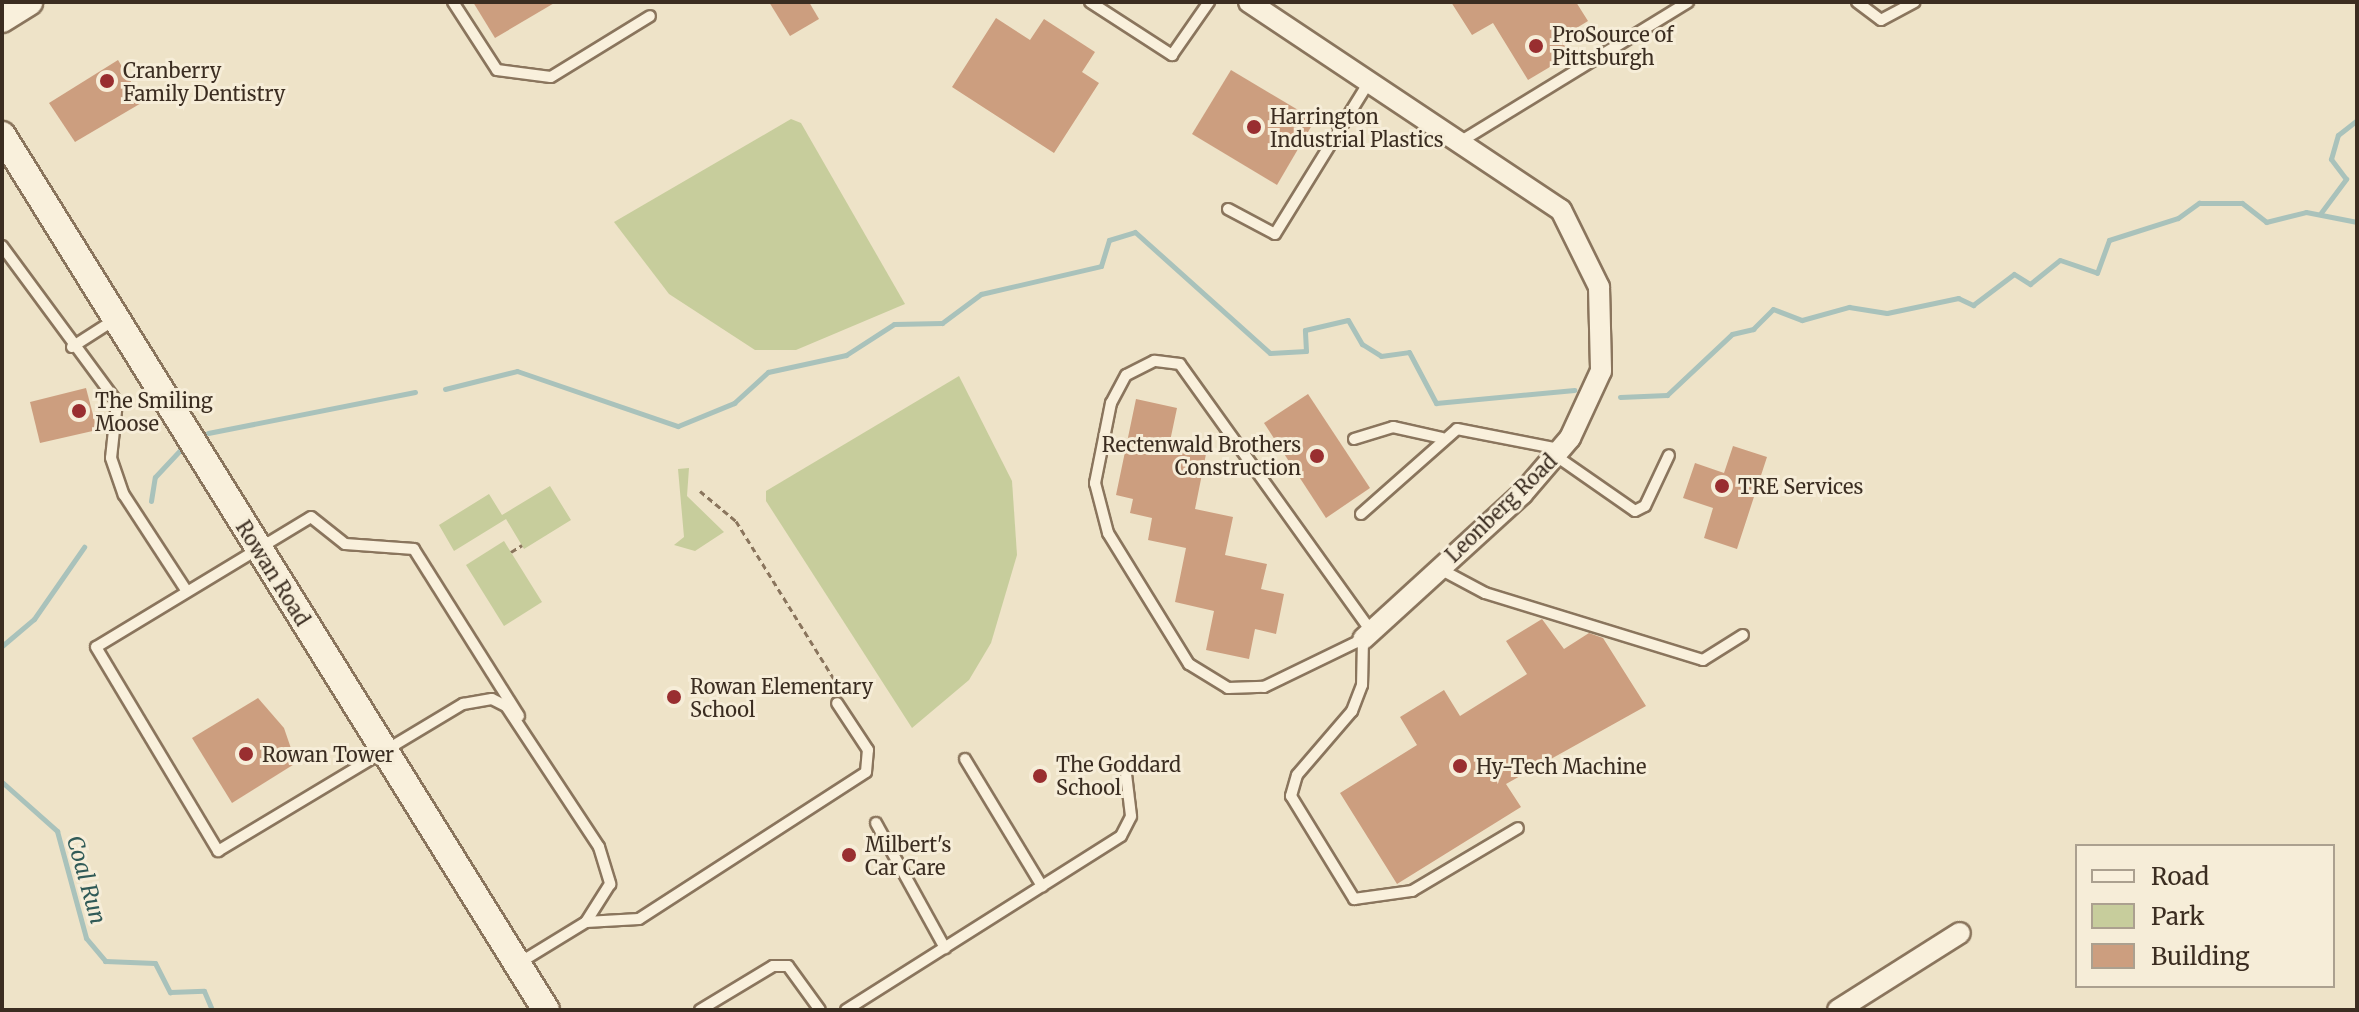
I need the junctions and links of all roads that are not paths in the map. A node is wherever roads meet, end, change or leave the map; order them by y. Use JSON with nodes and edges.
{"nodes":[{"id":1,"x":29,"y":2,"type":"edge"},
{"id":2,"x":453,"y":2,"type":"edge"},
{"id":3,"x":1090,"y":2,"type":"edge"},
{"id":4,"x":1209,"y":2,"type":"edge"},
{"id":5,"x":1249,"y":2,"type":"edge"},
{"id":6,"x":1688,"y":2,"type":"edge"},
{"id":7,"x":1857,"y":2,"type":"edge"},
{"id":8,"x":1915,"y":2,"type":"edge"},
{"id":9,"x":650,"y":16,"type":"dead end"},
{"id":10,"x":2,"y":19,"type":"edge"},
{"id":11,"x":1371,"y":78,"type":"junction"},
{"id":12,"x":2,"y":135,"type":"edge"},
{"id":13,"x":1463,"y":140,"type":"junction"},
{"id":14,"x":1228,"y":209,"type":"dead end"},
{"id":15,"x":2,"y":246,"type":"edge"},
{"id":16,"x":116,"y":319,"type":"junction"},
{"id":17,"x":72,"y":347,"type":"junction"},
{"id":18,"x":1442,"y":438,"type":"junction"},
{"id":19,"x":1354,"y":439,"type":"dead end"},
{"id":20,"x":1559,"y":453,"type":"junction"},
{"id":21,"x":1669,"y":455,"type":"dead end"},
{"id":22,"x":1361,"y":514,"type":"dead end"},
{"id":23,"x":257,"y":547,"type":"junction"},
{"id":24,"x":1440,"y":569,"type":"junction"},
{"id":25,"x":186,"y":590,"type":"junction"},
{"id":26,"x":1367,"y":635,"type":"junction"},
{"id":27,"x":1743,"y":635,"type":"dead end"},
{"id":28,"x":837,"y":703,"type":"dead end"},
{"id":29,"x":519,"y":716,"type":"junction"},
{"id":30,"x":384,"y":753,"type":"junction"},
{"id":31,"x":965,"y":759,"type":"dead end"},
{"id":32,"x":1126,"y":774,"type":"dead end"},
{"id":33,"x":876,"y":823,"type":"dead end"},
{"id":34,"x":1518,"y":828,"type":"dead end"},
{"id":35,"x":1042,"y":886,"type":"junction"},
{"id":36,"x":586,"y":922,"type":"junction"},
{"id":37,"x":1960,"y":933,"type":"dead end"},
{"id":38,"x":945,"y":948,"type":"junction"},
{"id":39,"x":517,"y":964,"type":"junction"},
{"id":40,"x":546,"y":1010,"type":"edge"},
{"id":41,"x":700,"y":1010,"type":"edge"},
{"id":42,"x":820,"y":1010,"type":"edge"},
{"id":43,"x":846,"y":1010,"type":"edge"},
{"id":44,"x":1838,"y":1010,"type":"edge"}],
"edges":[{"from":1,"to":10,"type":"street"},
{"from":2,"to":9,"type":"lane"},
{"from":3,"to":4,"type":"lane"},
{"from":5,"to":11,"type":"street","name":"Leonberg Road"},
{"from":6,"to":13,"type":"lane"},
{"from":7,"to":8,"type":"lane"},
{"from":11,"to":13,"type":"street","name":"Leonberg Road"},
{"from":11,"to":14,"type":"lane"},
{"from":12,"to":16,"type":"street","name":"Rowan Road"},
{"from":13,"to":20,"type":"street","name":"Leonberg Road"},
{"from":15,"to":17,"type":"lane"},
{"from":16,"to":17,"type":"lane"},
{"from":16,"to":23,"type":"street","name":"Rowan Road"},
{"from":17,"to":25,"type":"lane"},
{"from":18,"to":19,"type":"lane"},
{"from":18,"to":20,"type":"lane"},
{"from":18,"to":22,"type":"lane"},
{"from":20,"to":21,"type":"lane"},
{"from":20,"to":24,"type":"street","name":"Leonberg Road"},
{"from":23,"to":25,"type":"lane"},
{"from":23,"to":29,"type":"lane"},
{"from":23,"to":30,"type":"street","name":"Rowan Road"},
{"from":24,"to":26,"type":"street","name":"Leonberg Road"},
{"from":24,"to":27,"type":"lane"},
{"from":25,"to":30,"type":"lane"},
{"from":26,"to":26,"type":"lane"},
{"from":26,"to":34,"type":"lane"},
{"from":28,"to":36,"type":"lane"},
{"from":29,"to":30,"type":"lane"},
{"from":29,"to":36,"type":"lane"},
{"from":30,"to":39,"type":"street","name":"Rowan Road"},
{"from":31,"to":35,"type":"lane"},
{"from":32,"to":35,"type":"lane"},
{"from":33,"to":38,"type":"lane"},
{"from":35,"to":38,"type":"lane"},
{"from":36,"to":39,"type":"lane"},
{"from":37,"to":44,"type":"street"},
{"from":38,"to":43,"type":"lane"},
{"from":39,"to":40,"type":"street","name":"Rowan Road"},
{"from":41,"to":42,"type":"lane"}]}
